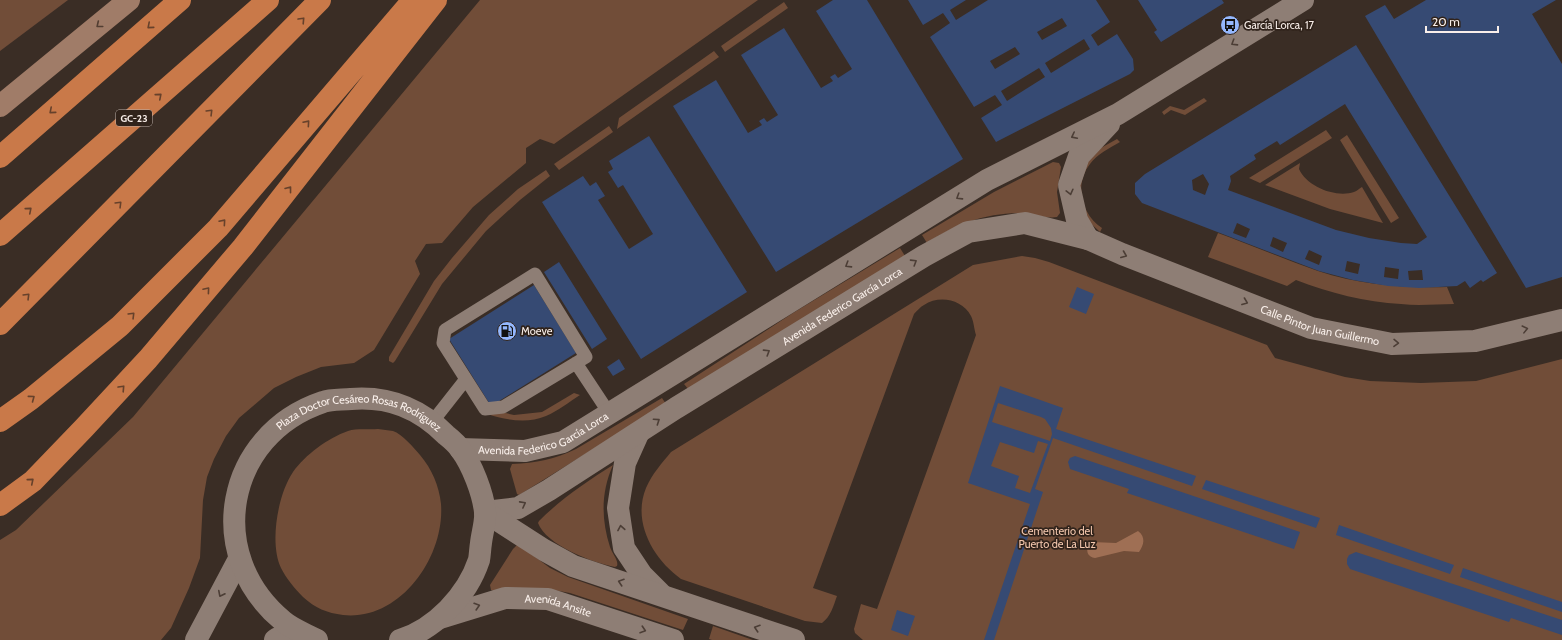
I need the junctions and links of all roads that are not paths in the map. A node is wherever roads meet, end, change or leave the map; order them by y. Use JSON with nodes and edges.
{"nodes":[{"id":1,"x":129,"y":0,"type":"edge"},
{"id":2,"x":180,"y":0,"type":"edge"},
{"id":3,"x":268,"y":0,"type":"edge"},
{"id":4,"x":320,"y":0,"type":"edge"},
{"id":5,"x":413,"y":0,"type":"edge"},
{"id":6,"x":436,"y":0,"type":"edge"},
{"id":7,"x":1303,"y":0,"type":"edge"},
{"id":8,"x":0,"y":106,"type":"edge"},
{"id":9,"x":1118,"y":114,"type":"junction"},
{"id":10,"x":0,"y":157,"type":"edge"},
{"id":11,"x":0,"y":235,"type":"edge"},
{"id":12,"x":1088,"y":239,"type":"junction"},
{"id":13,"x":1562,"y":320,"type":"edge"},
{"id":14,"x":0,"y":324,"type":"edge"},
{"id":15,"x":576,"y":363,"type":"junction"},
{"id":16,"x":466,"y":379,"type":"junction"},
{"id":17,"x":609,"y":413,"type":"junction"},
{"id":18,"x":0,"y":421,"type":"edge"},
{"id":19,"x":433,"y":421,"type":"junction"},
{"id":20,"x":638,"y":434,"type":"junction"},
{"id":21,"x":460,"y":449,"type":"junction"},
{"id":22,"x":0,"y":505,"type":"edge"},
{"id":23,"x":485,"y":512,"type":"junction"},
{"id":24,"x":239,"y":559,"type":"junction"},
{"id":25,"x":663,"y":595,"type":"junction"},
{"id":26,"x":440,"y":618,"type":"junction"},
{"id":27,"x":196,"y":640,"type":"edge"},
{"id":28,"x":275,"y":640,"type":"edge"},
{"id":29,"x":308,"y":640,"type":"edge"},
{"id":30,"x":316,"y":640,"type":"edge"},
{"id":31,"x":400,"y":640,"type":"edge"},
{"id":32,"x":674,"y":640,"type":"edge"},
{"id":33,"x":794,"y":640,"type":"edge"}],
"edges":[{"from":1,"to":8,"type":"street","one_way":true},
{"from":2,"to":10,"type":"highway","one_way":true},
{"from":11,"to":3,"type":"highway","number":"GC-23","one_way":true},
{"from":14,"to":4,"type":"highway","one_way":true},
{"from":18,"to":5,"type":"highway","one_way":true},
{"from":22,"to":6,"type":"highway","one_way":true},
{"from":7,"to":9,"type":"street","name":"Avenida Federico García Lorca","one_way":true},
{"from":9,"to":12,"type":"street","name":"Avenida Federico García Lorca","one_way":true},
{"from":9,"to":17,"type":"street","name":"Avenida Federico García Lorca","one_way":true},
{"from":12,"to":13,"type":"street","name":"Calle Pintor Juan Guillermo","one_way":true},
{"from":20,"to":12,"type":"street","name":"Avenida Federico García Lorca","one_way":true},
{"from":15,"to":16,"type":"lane"},
{"from":15,"to":16,"type":"lane"},
{"from":15,"to":17,"type":"lane"},
{"from":16,"to":19,"type":"lane"},
{"from":17,"to":21,"type":"street","name":"Avenida Federico García Lorca"},
{"from":19,"to":21,"type":"street","name":"Plaza Doctor Cesáreo Rosas Rodríguez"},
{"from":19,"to":24,"type":"street","name":"Plaza Doctor Cesáreo Rosas Rodríguez"},
{"from":23,"to":20,"type":"street","name":"Avenida Federico García Lorca","one_way":true},
{"from":25,"to":20,"type":"street","one_way":true},
{"from":21,"to":23,"type":"street","name":"Plaza Doctor Cesáreo Rosas Rodríguez"},
{"from":25,"to":23,"type":"street","one_way":true},
{"from":23,"to":26,"type":"street","name":"Plaza Doctor Cesáreo Rosas Rodríguez"},
{"from":24,"to":27,"type":"street","one_way":true},
{"from":24,"to":30,"type":"street","name":"Plaza Doctor Cesáreo Rosas Rodríguez"},
{"from":33,"to":25,"type":"street","one_way":true},
{"from":26,"to":31,"type":"street","name":"Plaza Doctor Cesáreo Rosas Rodríguez"},
{"from":26,"to":32,"type":"street","name":"Avenida Ansite","one_way":true},
{"from":28,"to":29,"type":"street"}]}
